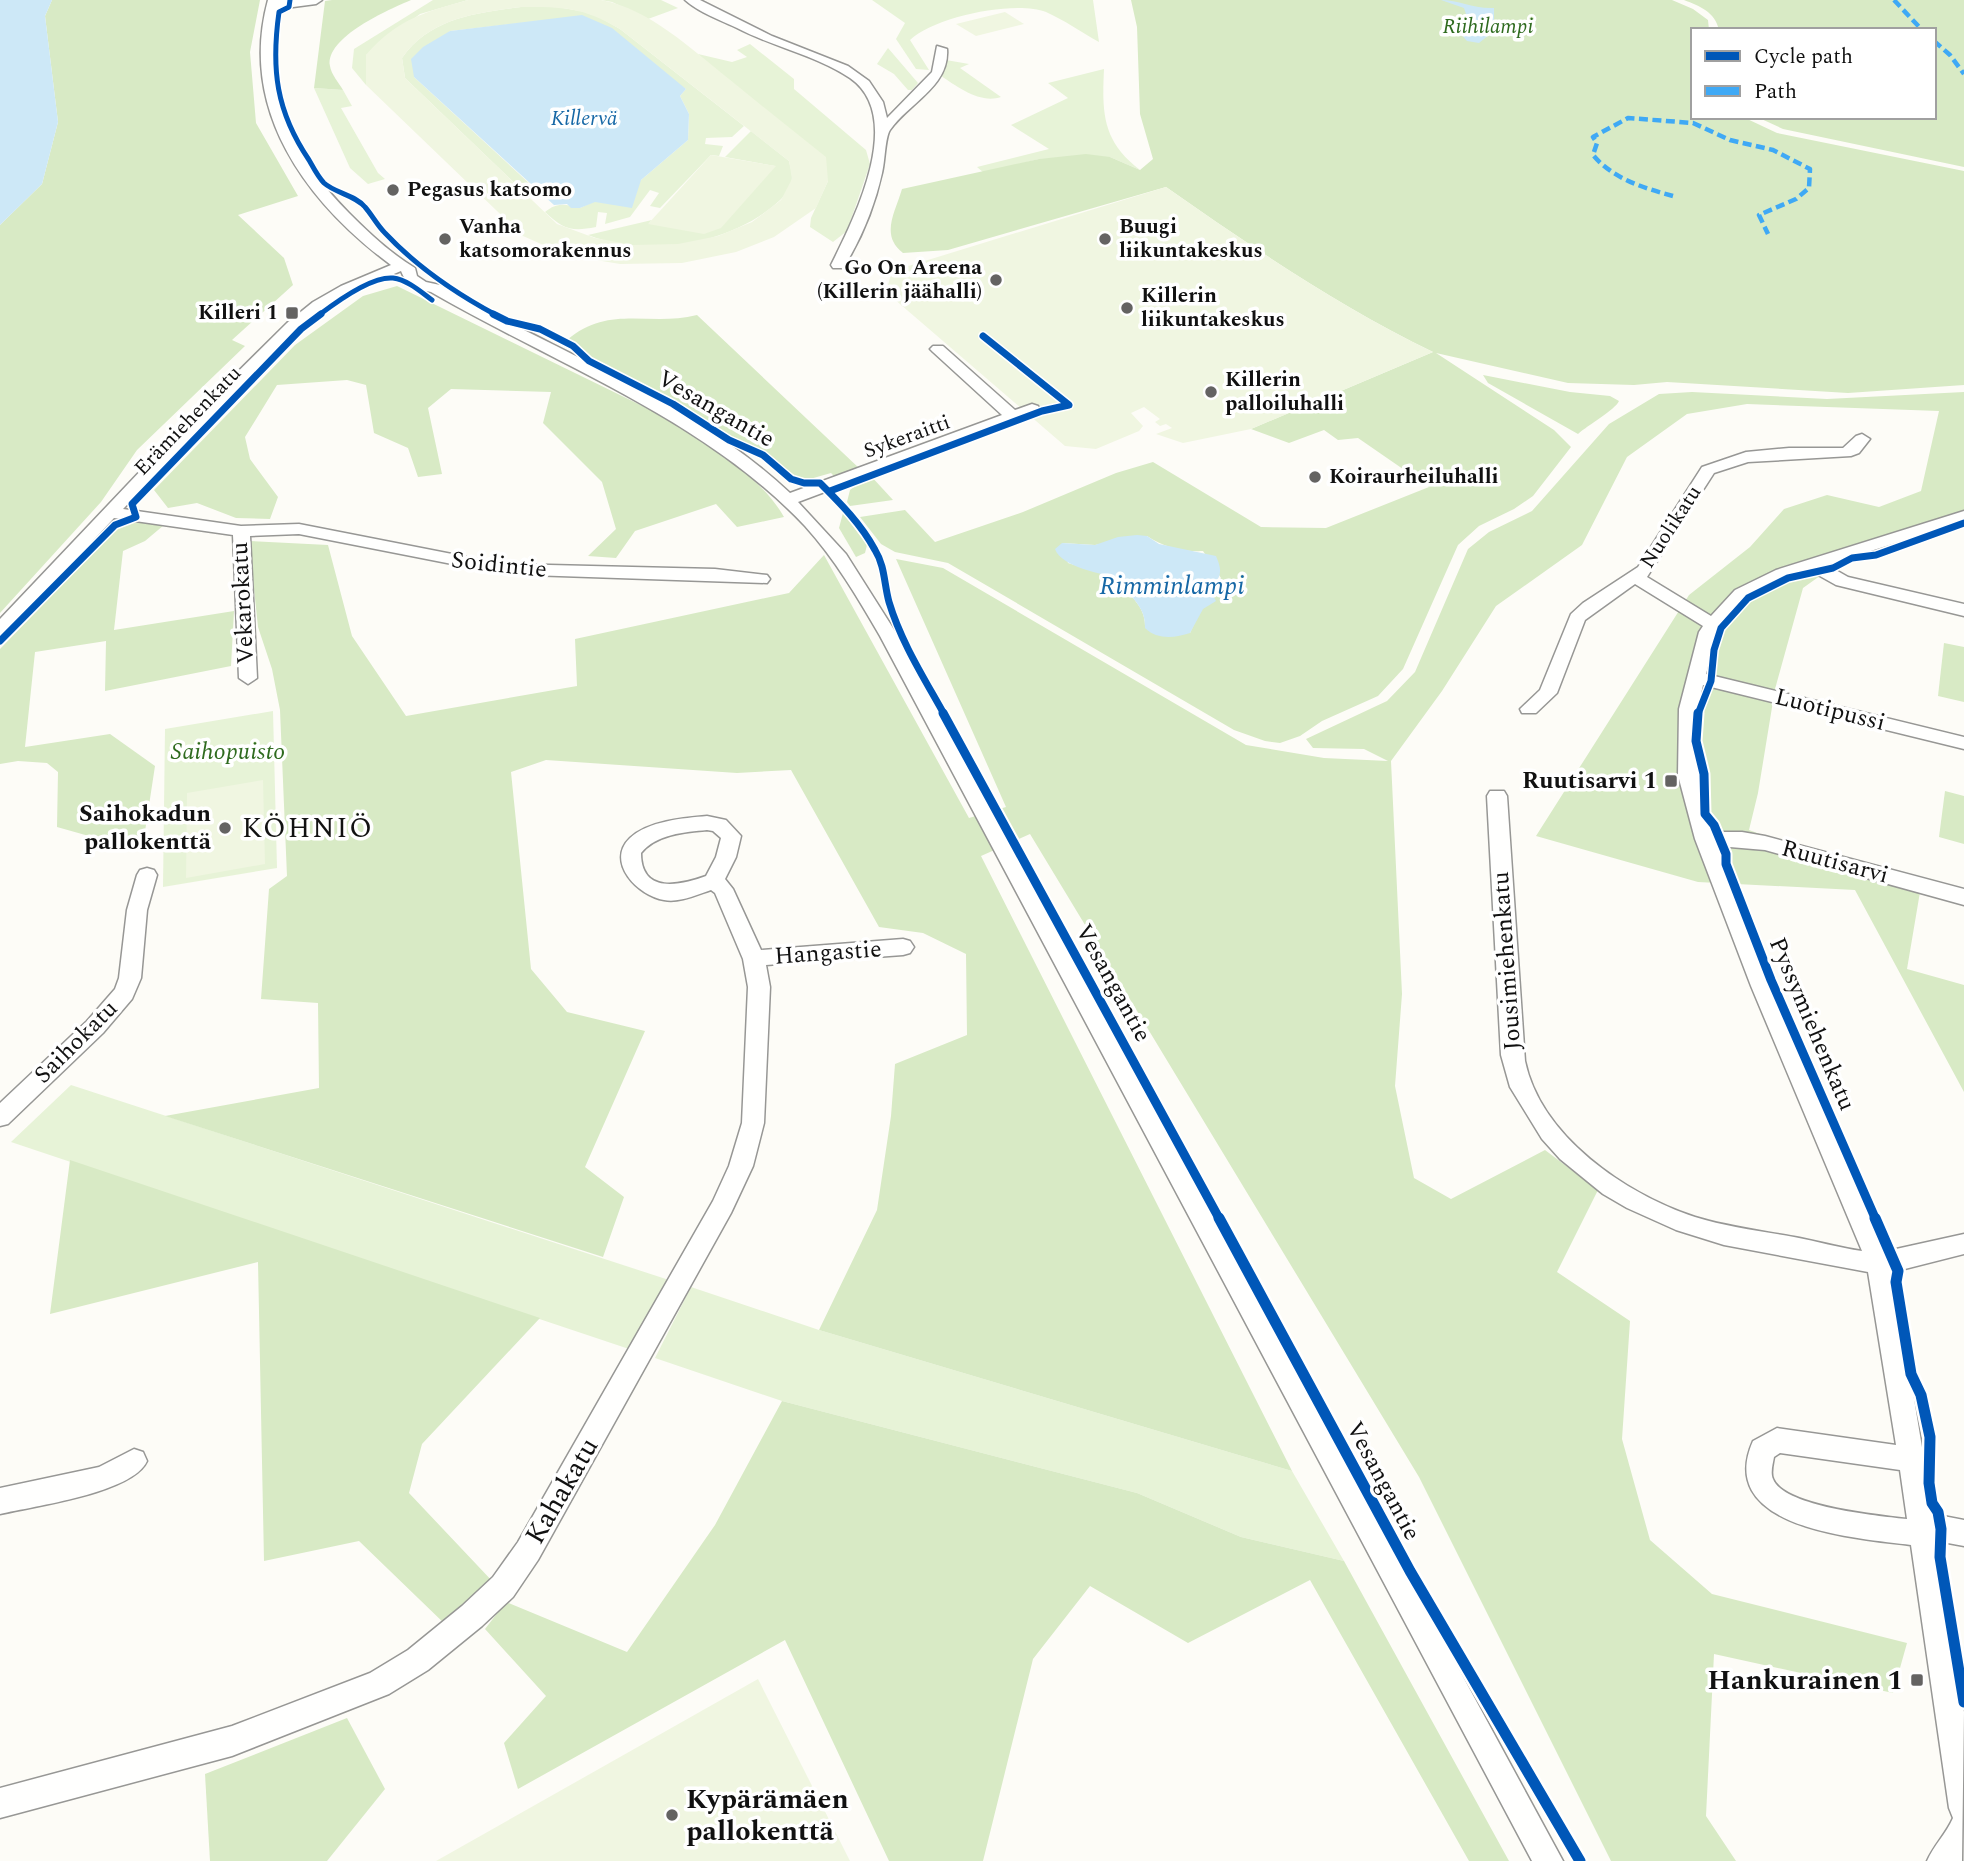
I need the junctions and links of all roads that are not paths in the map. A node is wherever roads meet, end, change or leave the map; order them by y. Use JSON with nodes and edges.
{"nodes":[{"id":1,"x":316,"y":0,"type":"edge"},
{"id":2,"x":691,"y":0,"type":"edge"},
{"id":3,"x":273,"y":3,"type":"edge"},
{"id":4,"x":941,"y":49,"type":"dead end"},
{"id":5,"x":882,"y":131,"type":"junction"},
{"id":6,"x":401,"y":265,"type":"junction"},
{"id":7,"x":838,"y":265,"type":"dead end"},
{"id":8,"x":938,"y":349,"type":"dead end"},
{"id":9,"x":1032,"y":409,"type":"dead end"},
{"id":10,"x":1013,"y":416,"type":"junction"},
{"id":11,"x":1862,"y":439,"type":"dead end"},
{"id":12,"x":787,"y":500,"type":"junction"},
{"id":13,"x":112,"y":513,"type":"junction"},
{"id":14,"x":1964,"y":516,"type":"edge"},
{"id":15,"x":241,"y":531,"type":"junction"},
{"id":16,"x":1812,"y":564,"type":"junction"},
{"id":17,"x":1636,"y":577,"type":"junction"},
{"id":18,"x":761,"y":579,"type":"dead end"},
{"id":19,"x":1964,"y":610,"type":"edge"},
{"id":20,"x":1713,"y":623,"type":"junction"},
{"id":21,"x":0,"y":629,"type":"edge"},
{"id":22,"x":1695,"y":677,"type":"junction"},
{"id":23,"x":248,"y":678,"type":"dead end"},
{"id":24,"x":1529,"y":709,"type":"dead end"},
{"id":25,"x":1964,"y":743,"type":"edge"},
{"id":26,"x":1497,"y":796,"type":"dead end"},
{"id":27,"x":1705,"y":839,"type":"junction"},
{"id":28,"x":147,"y":874,"type":"dead end"},
{"id":29,"x":714,"y":881,"type":"junction"},
{"id":30,"x":1964,"y":897,"type":"edge"},
{"id":31,"x":903,"y":947,"type":"dead end"},
{"id":32,"x":754,"y":959,"type":"junction"},
{"id":33,"x":0,"y":1117,"type":"edge"},
{"id":34,"x":1964,"y":1244,"type":"edge"},
{"id":35,"x":1879,"y":1262,"type":"junction"},
{"id":36,"x":1911,"y":1459,"type":"junction"},
{"id":37,"x":134,"y":1461,"type":"dead end"},
{"id":38,"x":0,"y":1502,"type":"edge"},
{"id":39,"x":1921,"y":1530,"type":"junction"},
{"id":40,"x":1964,"y":1533,"type":"edge"},
{"id":41,"x":0,"y":1803,"type":"edge"},
{"id":42,"x":1964,"y":1808,"type":"edge"},
{"id":43,"x":1964,"y":1828,"type":"edge"},
{"id":44,"x":1548,"y":1861,"type":"edge"},
{"id":45,"x":1942,"y":1861,"type":"edge"}],
"edges":[{"from":1,"to":3,"type":"street"},
{"from":2,"to":5,"type":"street"},
{"from":3,"to":6,"type":"street","name":"Vesangantie"},
{"from":4,"to":5,"type":"street"},
{"from":5,"to":7,"type":"street"},
{"from":6,"to":12,"type":"street","name":"Vesangantie"},
{"from":6,"to":13,"type":"street","name":"Erämiehenkatu"},
{"from":8,"to":10,"type":"street"},
{"from":9,"to":10,"type":"street","name":"Sykeraitti"},
{"from":10,"to":12,"type":"street","name":"Sykeraitti"},
{"from":11,"to":17,"type":"street","name":"Nuolikatu"},
{"from":12,"to":44,"type":"street","name":"Vesangantie"},
{"from":13,"to":15,"type":"street","name":"Vekarokatu"},
{"from":13,"to":21,"type":"street","name":"Erämiehenkatu"},
{"from":14,"to":16,"type":"street","name":"Pyssymiehenkatu"},
{"from":15,"to":18,"type":"street","name":"Soidintie"},
{"from":15,"to":23,"type":"street","name":"Vekarokatu"},
{"from":16,"to":19,"type":"street"},
{"from":16,"to":20,"type":"street","name":"Pyssymiehenkatu"},
{"from":17,"to":20,"type":"street","name":"Nuolikatu"},
{"from":17,"to":24,"type":"street","name":"Nuolikatu"},
{"from":20,"to":22,"type":"street","name":"Pyssymiehenkatu"},
{"from":22,"to":25,"type":"street","name":"Luotipussi"},
{"from":22,"to":27,"type":"street","name":"Pyssymiehenkatu"},
{"from":26,"to":35,"type":"street","name":"Jousimiehenkatu"},
{"from":27,"to":30,"type":"street","name":"Ruutisarvi"},
{"from":27,"to":35,"type":"street","name":"Pyssymiehenkatu"},
{"from":28,"to":33,"type":"street","name":"Saihokatu"},
{"from":29,"to":29,"type":"street"},
{"from":29,"to":32,"type":"street","name":"Kahakatu"},
{"from":31,"to":32,"type":"street","name":"Hangastie"},
{"from":32,"to":41,"type":"street","name":"Kahakatu"},
{"from":34,"to":35,"type":"street"},
{"from":35,"to":36,"type":"street","name":"Pyssymiehenkatu"},
{"from":36,"to":39,"type":"street","name":"Pyssymiehenkatu"},
{"from":36,"to":39,"type":"street"},
{"from":37,"to":38,"type":"street"},
{"from":39,"to":40,"type":"street"},
{"from":39,"to":42,"type":"street","name":"Pyssymiehenkatu"},
{"from":43,"to":45,"type":"street"}]}
